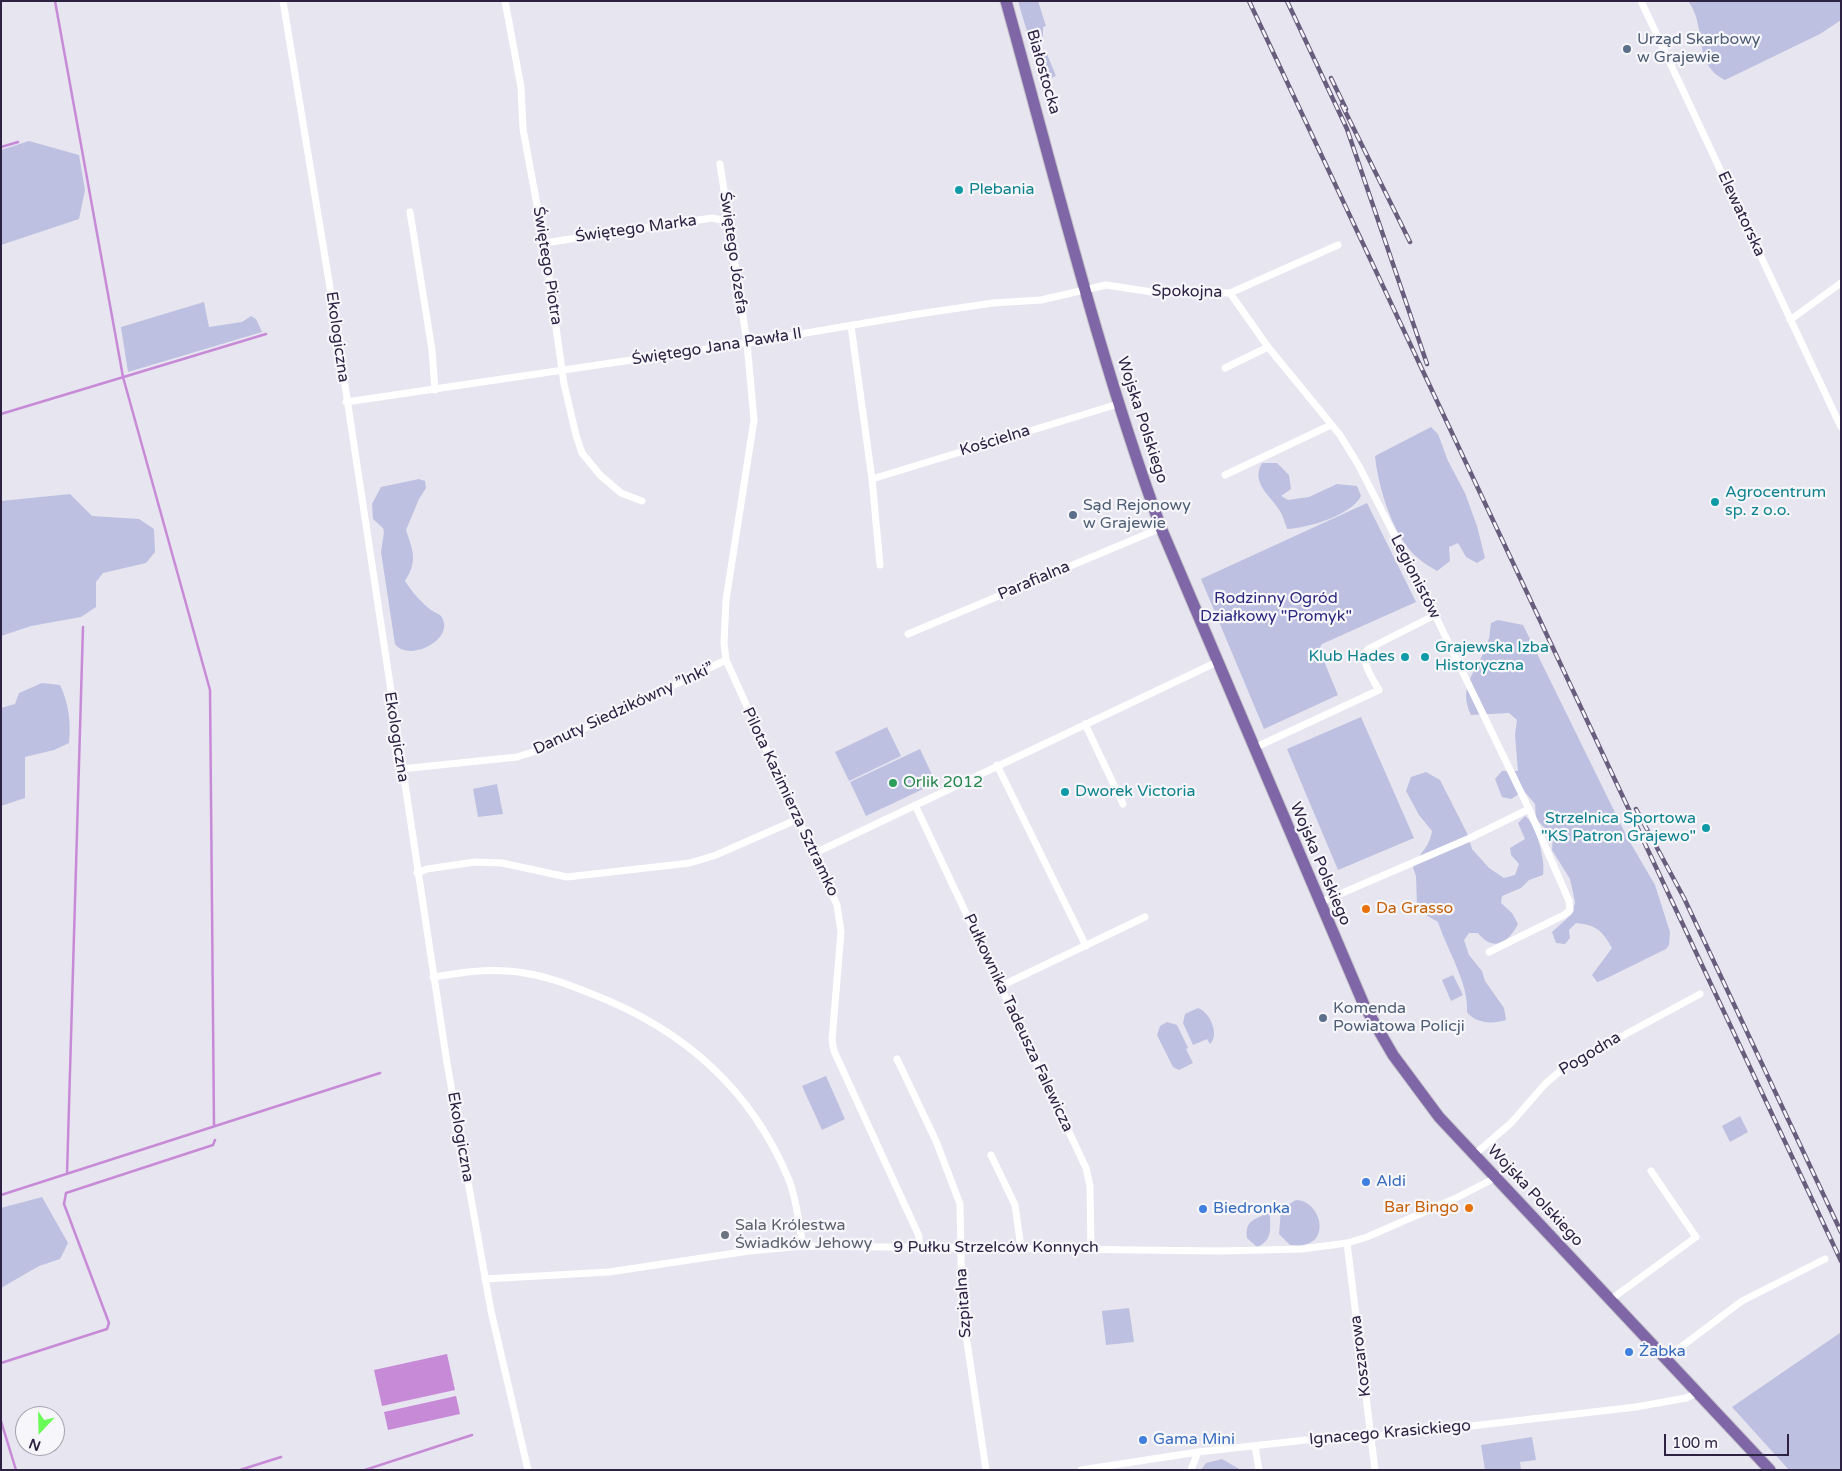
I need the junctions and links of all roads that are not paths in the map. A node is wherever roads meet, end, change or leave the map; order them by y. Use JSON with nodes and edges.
{"nodes":[{"id":1,"x":283,"y":1,"type":"edge"},
{"id":2,"x":505,"y":1,"type":"edge"},
{"id":3,"x":1006,"y":1,"type":"edge"},
{"id":4,"x":1640,"y":1,"type":"edge"},
{"id":5,"x":1048,"y":151,"type":"joint"},
{"id":6,"x":720,"y":164,"type":"dead end"},
{"id":7,"x":410,"y":212,"type":"dead end"},
{"id":8,"x":727,"y":221,"type":"junction"},
{"id":9,"x":544,"y":243,"type":"junction"},
{"id":10,"x":1338,"y":245,"type":"dead end"},
{"id":11,"x":1841,"y":283,"type":"edge"},
{"id":12,"x":1086,"y":288,"type":"junction"},
{"id":13,"x":1230,"y":293,"type":"junction"},
{"id":14,"x":1790,"y":320,"type":"junction"},
{"id":15,"x":851,"y":326,"type":"junction"},
{"id":16,"x":747,"y":343,"type":"junction"},
{"id":17,"x":1268,"y":347,"type":"junction"},
{"id":18,"x":1225,"y":368,"type":"dead end"},
{"id":19,"x":563,"y":370,"type":"junction"},
{"id":20,"x":436,"y":390,"type":"junction"},
{"id":21,"x":346,"y":402,"type":"junction"},
{"id":22,"x":1118,"y":404,"type":"junction"},
{"id":23,"x":1331,"y":425,"type":"junction"},
{"id":24,"x":1841,"y":427,"type":"edge"},
{"id":25,"x":1225,"y":475,"type":"dead end"},
{"id":26,"x":872,"y":479,"type":"junction"},
{"id":27,"x":642,"y":501,"type":"dead end"},
{"id":28,"x":1161,"y":528,"type":"junction"},
{"id":29,"x":880,"y":565,"type":"dead end"},
{"id":30,"x":1435,"y":616,"type":"junction"},
{"id":31,"x":908,"y":634,"type":"dead end"},
{"id":32,"x":726,"y":660,"type":"junction"},
{"id":33,"x":1217,"y":662,"type":"junction"},
{"id":34,"x":1085,"y":724,"type":"junction"},
{"id":35,"x":1254,"y":748,"type":"junction"},
{"id":36,"x":997,"y":765,"type":"junction"},
{"id":37,"x":401,"y":769,"type":"junction"},
{"id":38,"x":1123,"y":804,"type":"dead end"},
{"id":39,"x":915,"y":805,"type":"junction"},
{"id":40,"x":1529,"y":809,"type":"junction"},
{"id":41,"x":798,"y":819,"type":"junction"},
{"id":42,"x":814,"y":853,"type":"junction"},
{"id":43,"x":417,"y":874,"type":"junction"},
{"id":44,"x":1319,"y":903,"type":"junction"},
{"id":45,"x":1145,"y":916,"type":"dead end"},
{"id":46,"x":1086,"y":946,"type":"junction"},
{"id":47,"x":1489,"y":952,"type":"dead end"},
{"id":48,"x":433,"y":977,"type":"junction"},
{"id":49,"x":1001,"y":986,"type":"junction"},
{"id":50,"x":1700,"y":994,"type":"dead end"},
{"id":51,"x":897,"y":1059,"type":"dead end"},
{"id":52,"x":991,"y":1155,"type":"dead end"},
{"id":53,"x":1474,"y":1155,"type":"junction"},
{"id":54,"x":1652,"y":1170,"type":"dead end"},
{"id":55,"x":1496,"y":1178,"type":"junction"},
{"id":56,"x":1347,"y":1243,"type":"junction"},
{"id":57,"x":803,"y":1246,"type":"junction"},
{"id":58,"x":919,"y":1248,"type":"junction"},
{"id":59,"x":961,"y":1248,"type":"junction"},
{"id":60,"x":1021,"y":1248,"type":"junction"},
{"id":61,"x":1091,"y":1249,"type":"junction"},
{"id":62,"x":1825,"y":1259,"type":"dead end"},
{"id":63,"x":485,"y":1279,"type":"junction"},
{"id":64,"x":1610,"y":1300,"type":"junction"},
{"id":65,"x":1665,"y":1359,"type":"junction"},
{"id":66,"x":1697,"y":1393,"type":"junction"},
{"id":67,"x":1370,"y":1437,"type":"junction"},
{"id":68,"x":1255,"y":1446,"type":"junction"},
{"id":69,"x":1198,"y":1452,"type":"junction"},
{"id":70,"x":528,"y":1470,"type":"edge"},
{"id":71,"x":986,"y":1470,"type":"edge"},
{"id":72,"x":1081,"y":1470,"type":"edge"},
{"id":73,"x":1191,"y":1470,"type":"edge"},
{"id":74,"x":1259,"y":1470,"type":"edge"},
{"id":75,"x":1375,"y":1470,"type":"edge"},
{"id":76,"x":1770,"y":1470,"type":"edge"}],
"edges":[{"from":1,"to":21,"type":"street","name":"Ekologiczna"},
{"from":2,"to":9,"type":"street","name":"Świętego Piotra"},
{"from":3,"to":5,"type":"main road","name":"Białostocka"},
{"from":4,"to":14,"type":"street","name":"Elewatorska"},
{"from":5,"to":12,"type":"main road","name":"Wojska Polskiego"},
{"from":6,"to":8,"type":"street","name":"Świętego Józefa"},
{"from":7,"to":20,"type":"street"},
{"from":8,"to":9,"type":"street","name":"Świętego Marka"},
{"from":8,"to":16,"type":"street","name":"Świętego Józefa"},
{"from":9,"to":19,"type":"street","name":"Świętego Piotra"},
{"from":10,"to":13,"type":"street","name":"Spokojna"},
{"from":11,"to":14,"type":"street"},
{"from":12,"to":13,"type":"street","name":"Spokojna"},
{"from":12,"to":15,"type":"street","name":"Świętego Jana Pawła II"},
{"from":12,"to":22,"type":"main road","name":"Wojska Polskiego"},
{"from":13,"to":17,"type":"street","name":"Legionistów"},
{"from":14,"to":24,"type":"street","name":"Elewatorska"},
{"from":15,"to":16,"type":"street","name":"Świętego Jana Pawła II"},
{"from":15,"to":26,"type":"street"},
{"from":16,"to":19,"type":"street","name":"Świętego Jana Pawła II"},
{"from":16,"to":32,"type":"street","name":"Pilota Kazimierza Sztramko"},
{"from":17,"to":18,"type":"street"},
{"from":17,"to":23,"type":"street","name":"Legionistów"},
{"from":19,"to":20,"type":"street","name":"Świętego Jana Pawła II"},
{"from":19,"to":27,"type":"street","name":"Świętego Piotra"},
{"from":20,"to":21,"type":"street","name":"Świętego Jana Pawła II"},
{"from":21,"to":37,"type":"street","name":"Ekologiczna"},
{"from":22,"to":26,"type":"street","name":"Kościelna"},
{"from":22,"to":28,"type":"main road","name":"Wojska Polskiego"},
{"from":23,"to":25,"type":"street"},
{"from":23,"to":30,"type":"street","name":"Legionistów"},
{"from":26,"to":29,"type":"street"},
{"from":28,"to":31,"type":"street","name":"Parafialna"},
{"from":28,"to":33,"type":"main road","name":"Wojska Polskiego"},
{"from":30,"to":35,"type":"street"},
{"from":30,"to":40,"type":"street","name":"Legionistów"},
{"from":32,"to":37,"type":"street","name":"Danuty Siedzikówny ”Inki”"},
{"from":32,"to":41,"type":"street","name":"Pilota Kazimierza Sztramko"},
{"from":33,"to":34,"type":"street"},
{"from":33,"to":35,"type":"main road","name":"Wojska Polskiego"},
{"from":34,"to":36,"type":"street"},
{"from":34,"to":38,"type":"street"},
{"from":35,"to":44,"type":"main road","name":"Wojska Polskiego"},
{"from":36,"to":39,"type":"street"},
{"from":36,"to":46,"type":"street"},
{"from":37,"to":43,"type":"street","name":"Ekologiczna"},
{"from":39,"to":42,"type":"street"},
{"from":39,"to":49,"type":"street","name":"Pułkownika Tadeusza Falewicza"},
{"from":40,"to":44,"type":"street"},
{"from":40,"to":47,"type":"street","name":"Legionistów"},
{"from":41,"to":42,"type":"street","name":"Pilota Kazimierza Sztramko"},
{"from":41,"to":43,"type":"street"},
{"from":42,"to":58,"type":"street","name":"Pilota Kazimierza Sztramko"},
{"from":43,"to":48,"type":"street","name":"Ekologiczna"},
{"from":44,"to":53,"type":"main road","name":"Wojska Polskiego"},
{"from":45,"to":46,"type":"street"},
{"from":46,"to":49,"type":"street"},
{"from":48,"to":57,"type":"street"},
{"from":48,"to":63,"type":"street","name":"Ekologiczna"},
{"from":49,"to":61,"type":"street","name":"Pułkownika Tadeusza Falewicza"},
{"from":50,"to":53,"type":"street","name":"Pogodna"},
{"from":51,"to":59,"type":"street","name":"Szpitalna"},
{"from":52,"to":60,"type":"street"},
{"from":53,"to":55,"type":"main road","name":"Wojska Polskiego"},
{"from":54,"to":64,"type":"street"},
{"from":55,"to":56,"type":"street","name":"9 Pułku Strzelców Konnych"},
{"from":55,"to":64,"type":"main road","name":"Wojska Polskiego"},
{"from":56,"to":61,"type":"street","name":"9 Pułku Strzelców Konnych"},
{"from":56,"to":67,"type":"street","name":"Koszarowa"},
{"from":57,"to":58,"type":"street","name":"9 Pułku Strzelców Konnych"},
{"from":57,"to":63,"type":"street","name":"9 Pułku Strzelców Konnych"},
{"from":58,"to":59,"type":"street","name":"9 Pułku Strzelców Konnych"},
{"from":59,"to":60,"type":"street","name":"9 Pułku Strzelców Konnych"},
{"from":59,"to":71,"type":"street","name":"Szpitalna"},
{"from":60,"to":61,"type":"street","name":"9 Pułku Strzelców Konnych"},
{"from":62,"to":65,"type":"street"},
{"from":63,"to":70,"type":"street","name":"Ekologiczna"},
{"from":64,"to":65,"type":"main road","name":"Wojska Polskiego"},
{"from":65,"to":66,"type":"main road","name":"Wojska Polskiego"},
{"from":66,"to":67,"type":"street","name":"Ignacego Krasickiego"},
{"from":66,"to":76,"type":"main road","name":"Wojska Polskiego"},
{"from":67,"to":68,"type":"street","name":"Ignacego Krasickiego"},
{"from":67,"to":75,"type":"street","name":"Koszarowa"},
{"from":68,"to":69,"type":"street","name":"Ignacego Krasickiego"},
{"from":68,"to":74,"type":"street"},
{"from":69,"to":72,"type":"street","name":"Ignacego Krasickiego"},
{"from":69,"to":73,"type":"street"}]}
